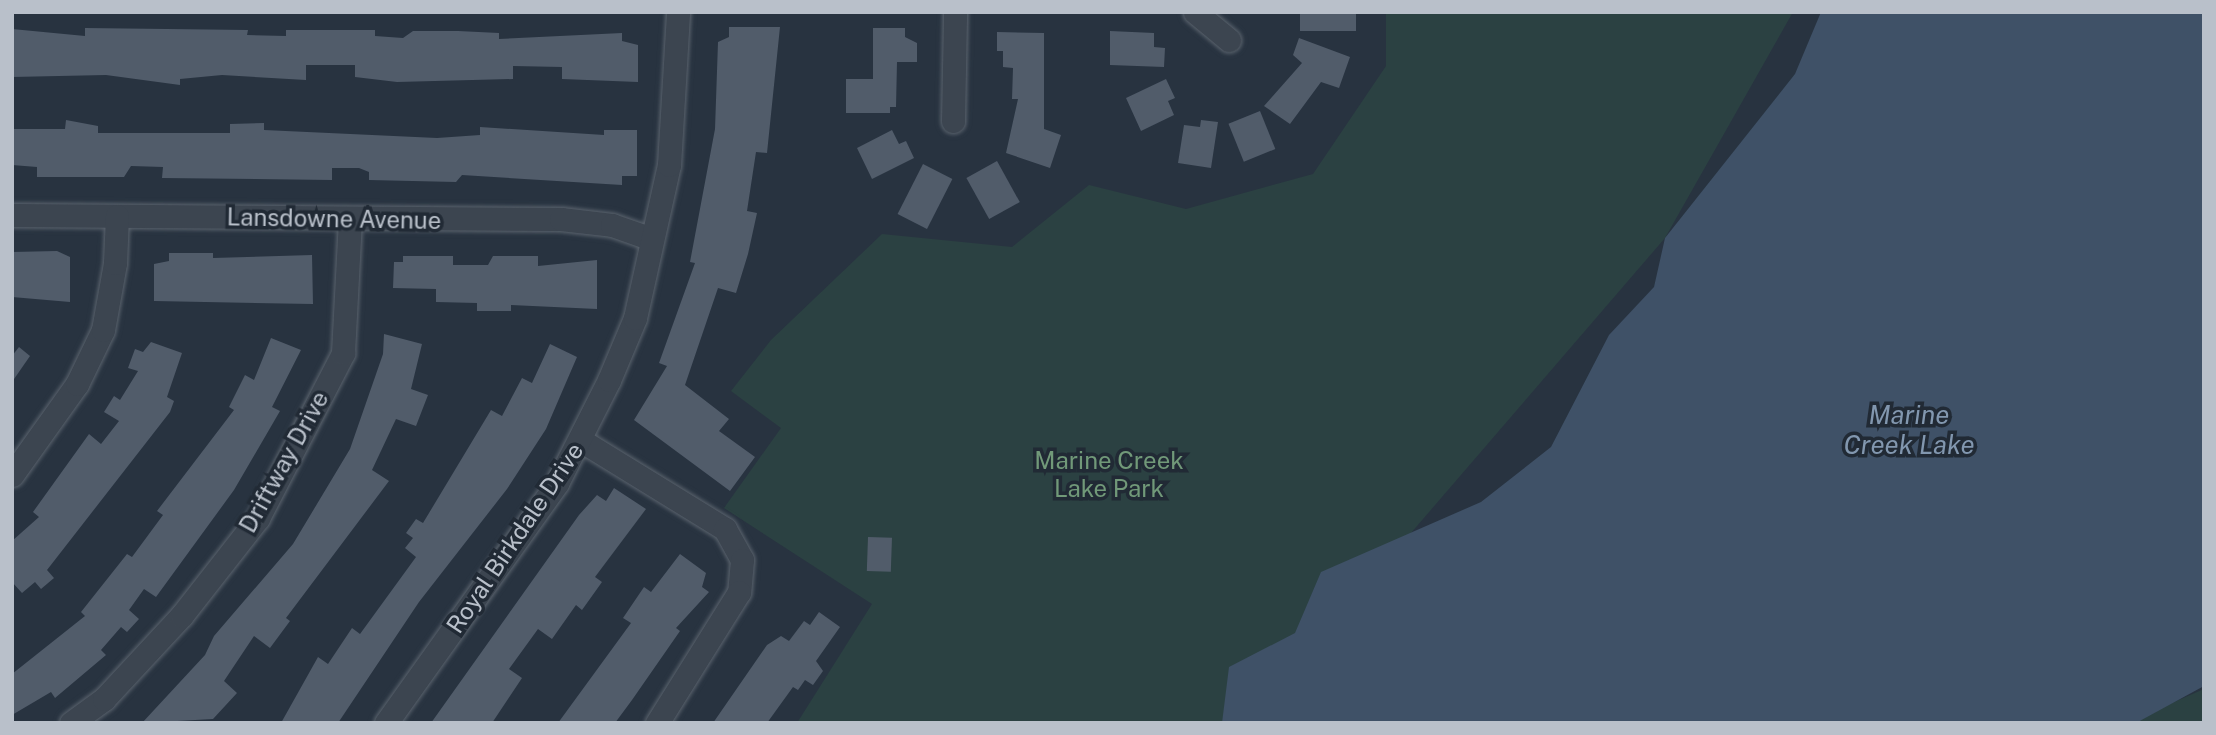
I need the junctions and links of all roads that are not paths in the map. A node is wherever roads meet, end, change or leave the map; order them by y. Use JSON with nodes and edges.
{"nodes":[{"id":1,"x":678,"y":12,"type":"edge"},
{"id":2,"x":955,"y":12,"type":"edge"},
{"id":3,"x":1195,"y":12,"type":"edge"},
{"id":4,"x":1229,"y":40,"type":"dead end"},
{"id":5,"x":953,"y":121,"type":"dead end"},
{"id":6,"x":12,"y":215,"type":"edge"},
{"id":7,"x":117,"y":216,"type":"junction"},
{"id":8,"x":350,"y":221,"type":"junction"},
{"id":9,"x":652,"y":239,"type":"junction"},
{"id":10,"x":582,"y":441,"type":"junction"},
{"id":11,"x":12,"y":475,"type":"edge"},
{"id":12,"x":71,"y":723,"type":"edge"},
{"id":13,"x":386,"y":723,"type":"edge"},
{"id":14,"x":657,"y":723,"type":"edge"}],
"edges":[{"from":1,"to":9,"type":"street","name":"Royal Birkdale Drive"},
{"from":2,"to":5,"type":"street"},
{"from":3,"to":4,"type":"street"},
{"from":6,"to":7,"type":"street","name":"Lansdowne Avenue"},
{"from":7,"to":8,"type":"street","name":"Lansdowne Avenue"},
{"from":7,"to":11,"type":"street"},
{"from":8,"to":9,"type":"street","name":"Lansdowne Avenue"},
{"from":8,"to":12,"type":"street","name":"Driftway Drive"},
{"from":9,"to":10,"type":"street","name":"Royal Birkdale Drive"},
{"from":10,"to":13,"type":"street","name":"Royal Birkdale Drive"},
{"from":10,"to":14,"type":"street"}]}
